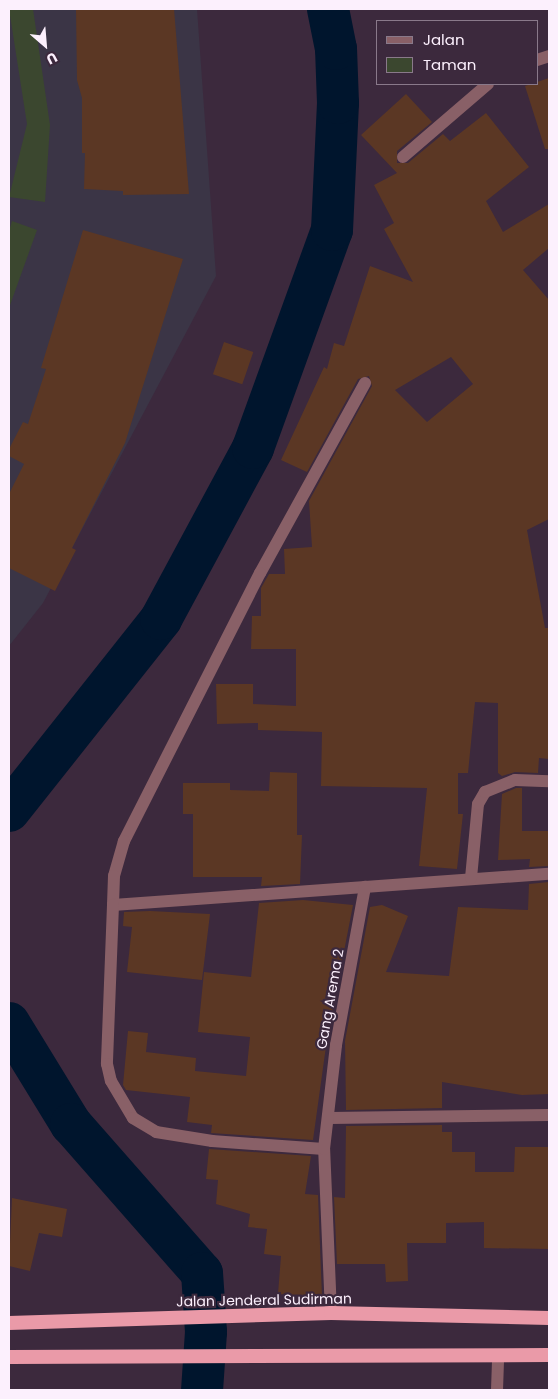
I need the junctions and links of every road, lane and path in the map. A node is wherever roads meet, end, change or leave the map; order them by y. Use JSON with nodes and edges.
{"nodes":[{"id":1,"x":487,"y":85,"type":"edge"},
{"id":2,"x":403,"y":158,"type":"dead end"},
{"id":3,"x":365,"y":383,"type":"dead end"},
{"id":4,"x":549,"y":781,"type":"edge"},
{"id":5,"x":549,"y":874,"type":"edge"},
{"id":6,"x":471,"y":878,"type":"junction"},
{"id":7,"x":365,"y":887,"type":"junction"},
{"id":8,"x":113,"y":905,"type":"junction"},
{"id":9,"x":549,"y":1114,"type":"edge"},
{"id":10,"x":330,"y":1118,"type":"junction"},
{"id":11,"x":324,"y":1149,"type":"junction"},
{"id":12,"x":331,"y":1313,"type":"junction"},
{"id":13,"x":549,"y":1318,"type":"edge"},
{"id":14,"x":9,"y":1323,"type":"edge"},
{"id":15,"x":549,"y":1355,"type":"edge"},
{"id":16,"x":498,"y":1356,"type":"junction"},
{"id":17,"x":9,"y":1357,"type":"edge"},
{"id":18,"x":497,"y":1390,"type":"edge"}],
"edges":[{"from":1,"to":2,"type":"street"},
{"from":3,"to":8,"type":"street"},
{"from":4,"to":6,"type":"street"},
{"from":5,"to":6,"type":"street"},
{"from":6,"to":7,"type":"street"},
{"from":7,"to":8,"type":"street"},
{"from":7,"to":10,"type":"street","name":"Gang Arema 2"},
{"from":8,"to":11,"type":"street"},
{"from":9,"to":10,"type":"street"},
{"from":10,"to":11,"type":"street","name":"Gang Arema 2"},
{"from":11,"to":12,"type":"street","name":"Gang Arema 2"},
{"from":12,"to":13,"type":"highway","name":"Jalan Jenderal Sudirman"},
{"from":12,"to":14,"type":"highway","name":"Jalan Jenderal Sudirman"},
{"from":15,"to":16,"type":"highway"},
{"from":16,"to":17,"type":"highway"},
{"from":16,"to":18,"type":"street"}]}
